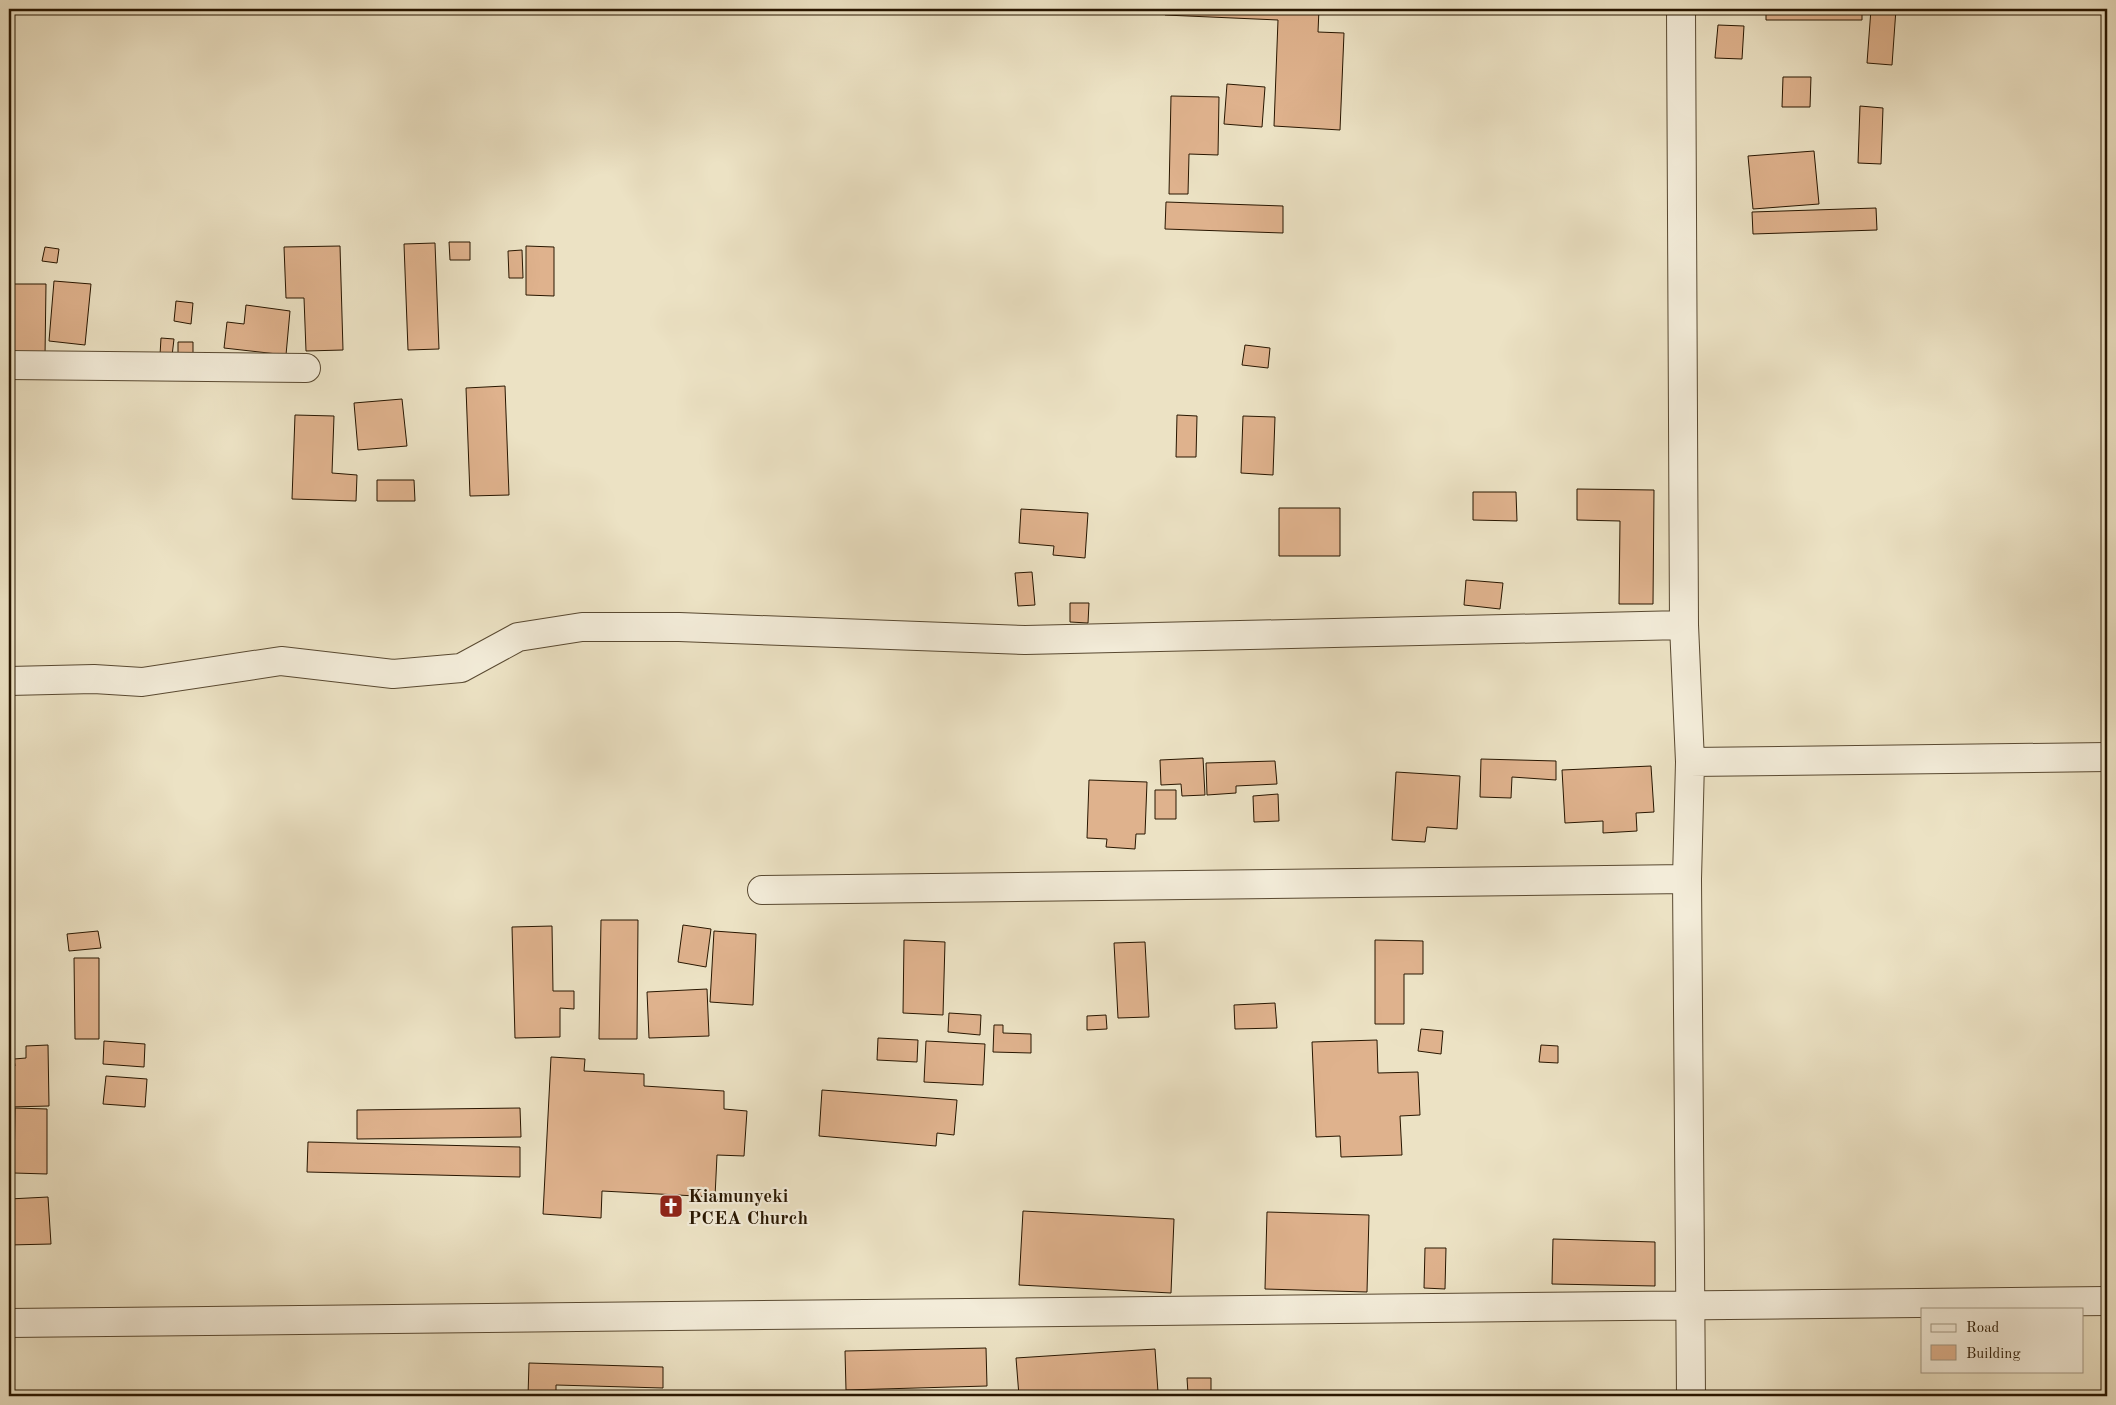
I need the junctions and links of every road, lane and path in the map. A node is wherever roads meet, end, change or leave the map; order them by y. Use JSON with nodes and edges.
{"nodes":[{"id":1,"x":1681,"y":9,"type":"edge"},
{"id":2,"x":9,"y":365,"type":"edge"},
{"id":3,"x":306,"y":368,"type":"dead end"},
{"id":4,"x":1684,"y":625,"type":"junction"},
{"id":5,"x":9,"y":680,"type":"edge"},
{"id":6,"x":2107,"y":757,"type":"edge"},
{"id":7,"x":1690,"y":762,"type":"junction"},
{"id":8,"x":1687,"y":879,"type":"junction"},
{"id":9,"x":762,"y":890,"type":"dead end"},
{"id":10,"x":2107,"y":1301,"type":"edge"},
{"id":11,"x":1690,"y":1306,"type":"junction"},
{"id":12,"x":9,"y":1323,"type":"edge"},
{"id":13,"x":1691,"y":1396,"type":"edge"}],
"edges":[{"from":1,"to":4,"type":"street"},
{"from":2,"to":3,"type":"street"},
{"from":4,"to":5,"type":"street"},
{"from":4,"to":7,"type":"street"},
{"from":6,"to":7,"type":"street"},
{"from":7,"to":8,"type":"street"},
{"from":8,"to":9,"type":"street"},
{"from":8,"to":11,"type":"street"},
{"from":10,"to":11,"type":"street"},
{"from":11,"to":12,"type":"street"},
{"from":11,"to":13,"type":"street"}]}
